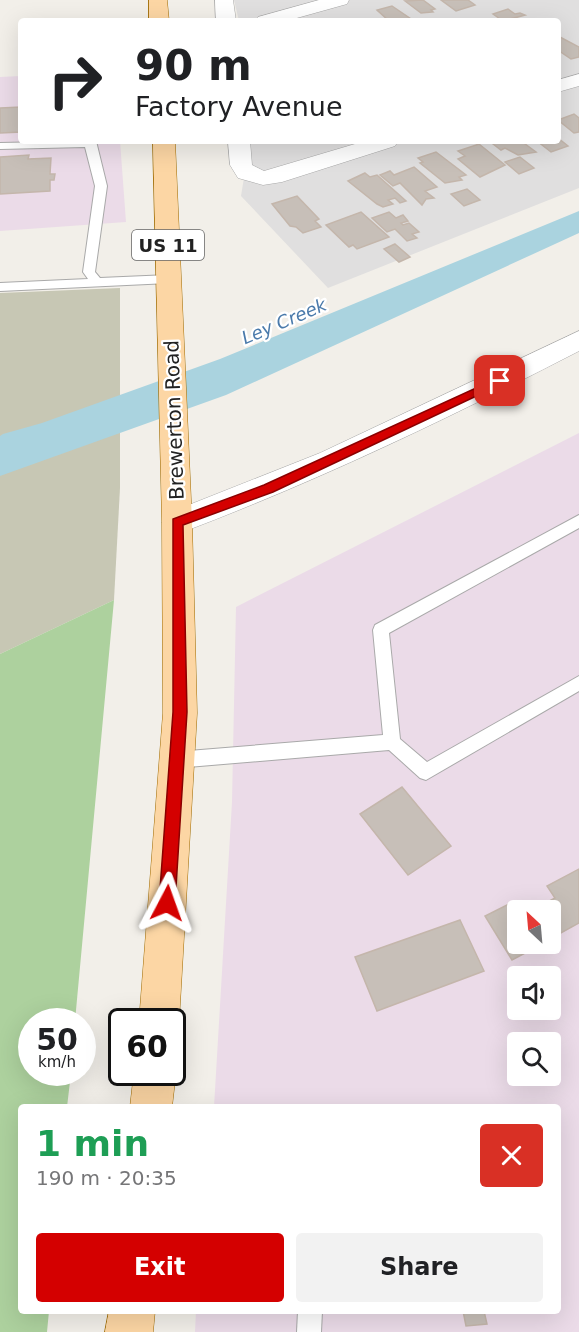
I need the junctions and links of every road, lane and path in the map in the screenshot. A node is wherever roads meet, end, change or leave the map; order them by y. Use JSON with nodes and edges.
{"nodes":[{"id":1,"x":158,"y":0,"type":"edge"},
{"id":2,"x":224,"y":0,"type":"edge"},
{"id":3,"x":340,"y":0,"type":"edge"},
{"id":4,"x":159,"y":18,"type":"edge"},
{"id":5,"x":226,"y":18,"type":"edge"},
{"id":6,"x":276,"y":18,"type":"edge"},
{"id":7,"x":579,"y":80,"type":"edge"},
{"id":8,"x":561,"y":85,"type":"edge"},
{"id":9,"x":61,"y":144,"type":"edge"},
{"id":10,"x":91,"y":144,"type":"edge"},
{"id":11,"x":164,"y":144,"type":"edge"},
{"id":12,"x":239,"y":144,"type":"edge"},
{"id":13,"x":377,"y":144,"type":"edge"},
{"id":14,"x":0,"y":146,"type":"edge"},
{"id":15,"x":169,"y":279,"type":"junction"},
{"id":16,"x":97,"y":282,"type":"junction"},
{"id":17,"x":0,"y":287,"type":"edge"},
{"id":18,"x":579,"y":340,"type":"edge"},
{"id":19,"x":177,"y":522,"type":"junction"},
{"id":20,"x":579,"y":522,"type":"edge"},
{"id":21,"x":579,"y":683,"type":"edge"},
{"id":22,"x":392,"y":742,"type":"junction"},
{"id":23,"x":176,"y":760,"type":"junction"},
{"id":24,"x":160,"y":1008,"type":"edge"},
{"id":25,"x":153,"y":1086,"type":"edge"},
{"id":26,"x":151,"y":1104,"type":"edge"},
{"id":27,"x":132,"y":1314,"type":"edge"},
{"id":28,"x":310,"y":1314,"type":"edge"},
{"id":29,"x":129,"y":1332,"type":"edge"},
{"id":30,"x":309,"y":1332,"type":"edge"}],
"edges":[{"from":1,"to":4,"type":"main road"},
{"from":2,"to":5,"type":"street"},
{"from":3,"to":6,"type":"street"},
{"from":7,"to":8,"type":"street"},
{"from":9,"to":14,"type":"lane"},
{"from":10,"to":16,"type":"lane"},
{"from":11,"to":15,"type":"main road","name":"Brewerton Road","number":"US 11"},
{"from":12,"to":13,"type":"street"},
{"from":15,"to":16,"type":"lane"},
{"from":15,"to":19,"type":"main road","name":"Brewerton Road","number":"US 11"},
{"from":16,"to":17,"type":"lane"},
{"from":18,"to":19,"type":"street"},
{"from":19,"to":23,"type":"main road","name":"Brewerton Road","number":"US 11"},
{"from":20,"to":22,"type":"lane"},
{"from":21,"to":22,"type":"lane"},
{"from":22,"to":23,"type":"lane"},
{"from":23,"to":24,"type":"main road","name":"Brewerton Road","number":"US 11"},
{"from":25,"to":26,"type":"main road"},
{"from":27,"to":29,"type":"main road"},
{"from":28,"to":30,"type":"lane"}]}
